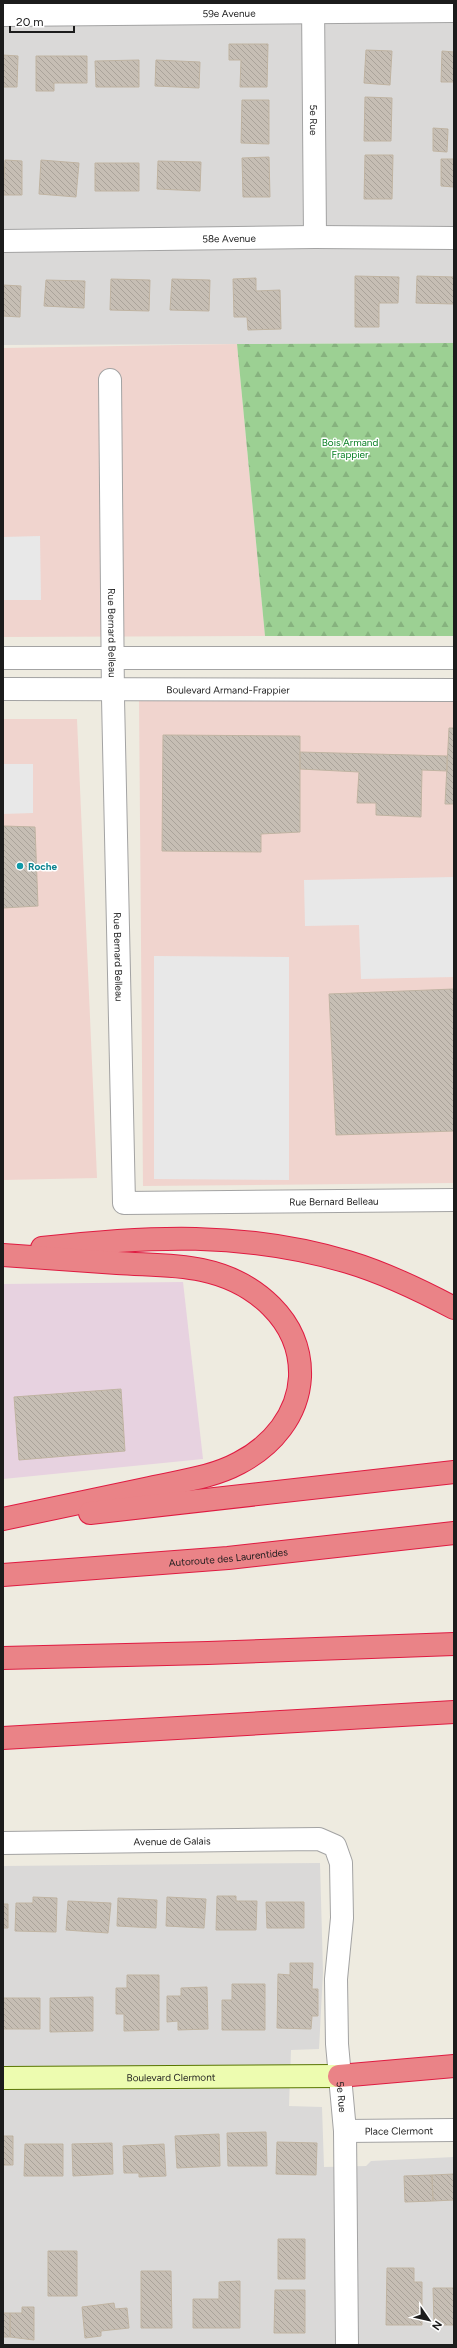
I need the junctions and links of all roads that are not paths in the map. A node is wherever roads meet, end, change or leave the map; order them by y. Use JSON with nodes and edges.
{"nodes":[{"id":1,"x":314,"y":8,"type":"edge"},
{"id":2,"x":454,"y":12,"type":"edge"},
{"id":3,"x":3,"y":15,"type":"edge"},
{"id":4,"x":315,"y":237,"type":"junction"},
{"id":5,"x":454,"y":238,"type":"edge"},
{"id":6,"x":3,"y":241,"type":"edge"},
{"id":7,"x":110,"y":380,"type":"dead end"},
{"id":8,"x":3,"y":658,"type":"edge"},
{"id":9,"x":454,"y":658,"type":"edge"},
{"id":10,"x":113,"y":659,"type":"junction"},
{"id":11,"x":113,"y":688,"type":"junction"},
{"id":12,"x":3,"y":689,"type":"edge"},
{"id":13,"x":454,"y":690,"type":"edge"},
{"id":14,"x":454,"y":1200,"type":"edge"},
{"id":15,"x":3,"y":1252,"type":"edge"},
{"id":16,"x":3,"y":1255,"type":"edge"},
{"id":17,"x":454,"y":1308,"type":"edge"},
{"id":18,"x":454,"y":1472,"type":"edge"},
{"id":19,"x":3,"y":1520,"type":"edge"},
{"id":20,"x":454,"y":1533,"type":"edge"},
{"id":21,"x":3,"y":1575,"type":"edge"},
{"id":22,"x":454,"y":1644,"type":"edge"},
{"id":23,"x":3,"y":1658,"type":"edge"},
{"id":24,"x":454,"y":1712,"type":"edge"},
{"id":25,"x":3,"y":1738,"type":"edge"},
{"id":26,"x":3,"y":1843,"type":"edge"},
{"id":27,"x":338,"y":1849,"type":"joint"},
{"id":28,"x":454,"y":2066,"type":"edge"},
{"id":29,"x":339,"y":2076,"type":"junction"},
{"id":30,"x":3,"y":2078,"type":"edge"},
{"id":31,"x":454,"y":2130,"type":"edge"},
{"id":32,"x":345,"y":2132,"type":"junction"},
{"id":33,"x":347,"y":2345,"type":"edge"}],
"edges":[{"from":1,"to":2,"type":"street","name":"59e Avenue"},
{"from":1,"to":3,"type":"street","name":"59e Avenue"},
{"from":1,"to":4,"type":"street","name":"5e Rue"},
{"from":4,"to":5,"type":"street","name":"58e Avenue"},
{"from":4,"to":6,"type":"street","name":"58e Avenue"},
{"from":7,"to":10,"type":"street","name":"Rue Bernard Belleau"},
{"from":8,"to":10,"type":"street"},
{"from":9,"to":10,"type":"street"},
{"from":10,"to":11,"type":"street","name":"Rue Bernard Belleau"},
{"from":11,"to":12,"type":"street","name":"Boulevard Armand-Frappier"},
{"from":11,"to":13,"type":"street","name":"Boulevard Armand-Frappier"},
{"from":11,"to":14,"type":"street","name":"Rue Bernard Belleau"},
{"from":15,"to":17,"type":"highway"},
{"from":16,"to":19,"type":"highway"},
{"from":18,"to":19,"type":"highway"},
{"from":20,"to":21,"type":"highway","name":"Autoroute des Laurentides"},
{"from":22,"to":23,"type":"highway"},
{"from":24,"to":25,"type":"highway"},
{"from":26,"to":27,"type":"street","name":"Avenue de Galais"},
{"from":27,"to":29,"type":"street","name":"5e Rue"},
{"from":28,"to":29,"type":"highway"},
{"from":29,"to":30,"type":"street","name":"Boulevard Clermont"},
{"from":29,"to":32,"type":"street","name":"5e Rue"},
{"from":31,"to":32,"type":"street","name":"Place Clermont"},
{"from":32,"to":33,"type":"street","name":"5e Rue"}]}
